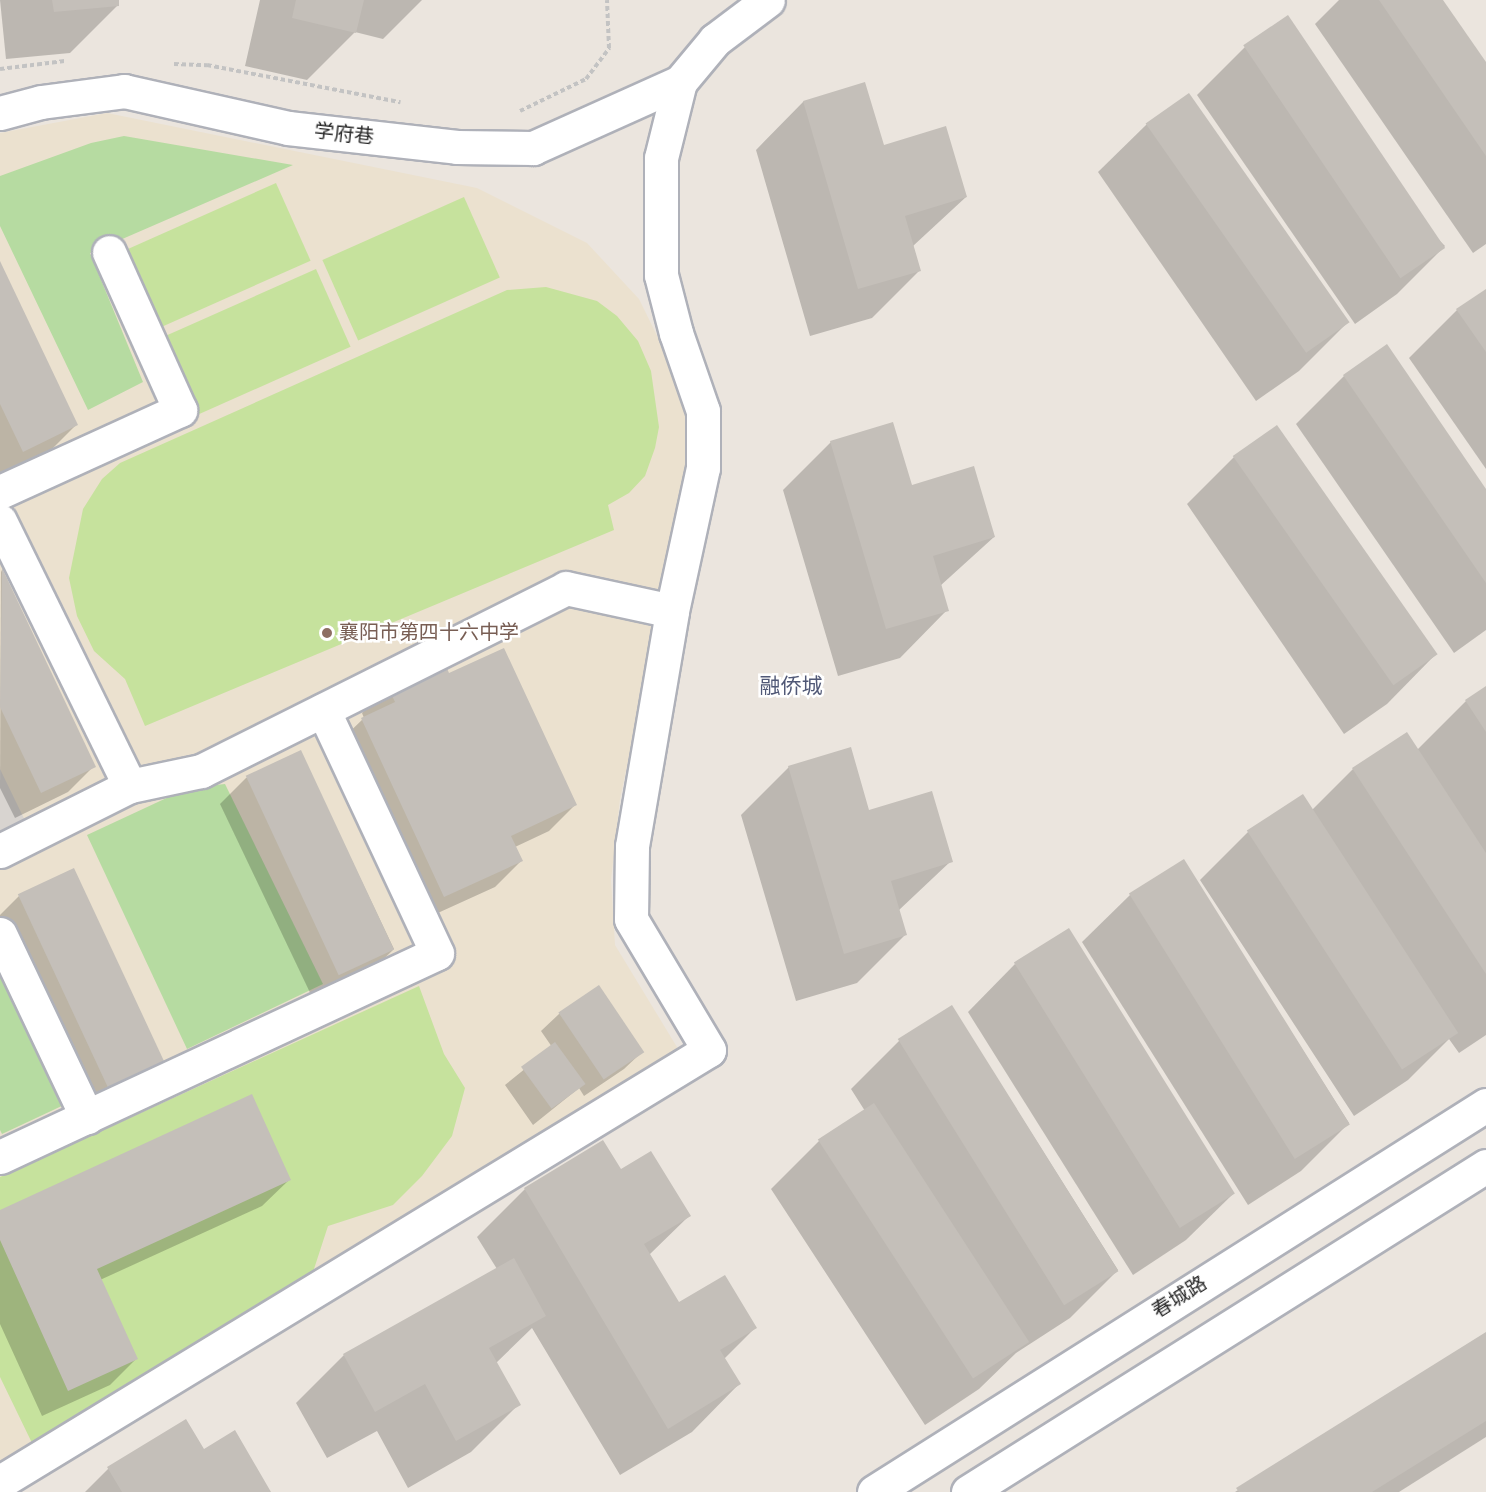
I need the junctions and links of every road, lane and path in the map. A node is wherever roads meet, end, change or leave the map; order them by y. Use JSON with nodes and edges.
{"nodes":[{"id":1,"x":607,"y":0,"type":"edge"},
{"id":2,"x":768,"y":0,"type":"edge"},
{"id":3,"x":74,"y":61,"type":"dead end"},
{"id":4,"x":163,"y":63,"type":"dead end"},
{"id":5,"x":0,"y":69,"type":"edge"},
{"id":6,"x":680,"y":82,"type":"junction"},
{"id":7,"x":403,"y":103,"type":"dead end"},
{"id":8,"x":0,"y":113,"type":"edge"},
{"id":9,"x":516,"y":113,"type":"dead end"},
{"id":10,"x":109,"y":252,"type":"dead end"},
{"id":11,"x":0,"y":498,"type":"edge"},
{"id":12,"x":672,"y":611,"type":"junction"},
{"id":13,"x":323,"y":710,"type":"junction"},
{"id":14,"x":130,"y":786,"type":"junction"},
{"id":15,"x":0,"y":851,"type":"edge"},
{"id":16,"x":0,"y":934,"type":"edge"},
{"id":17,"x":1486,"y":1105,"type":"edge"},
{"id":18,"x":87,"y":1116,"type":"junction"},
{"id":19,"x":0,"y":1157,"type":"edge"},
{"id":20,"x":1486,"y":1166,"type":"edge"},
{"id":21,"x":0,"y":1482,"type":"edge"},
{"id":22,"x":874,"y":1492,"type":"edge"},
{"id":23,"x":968,"y":1492,"type":"edge"}],
"edges":[{"from":1,"to":9,"type":"path"},
{"from":2,"to":6,"type":"street"},
{"from":3,"to":5,"type":"path"},
{"from":4,"to":7,"type":"path"},
{"from":6,"to":8,"type":"street","name":"学府巷"},
{"from":6,"to":12,"type":"street"},
{"from":10,"to":11,"type":"street"},
{"from":11,"to":14,"type":"street"},
{"from":12,"to":13,"type":"street"},
{"from":12,"to":21,"type":"street"},
{"from":13,"to":14,"type":"street"},
{"from":13,"to":18,"type":"street"},
{"from":14,"to":15,"type":"street"},
{"from":16,"to":18,"type":"street"},
{"from":17,"to":22,"type":"street","name":"春城路"},
{"from":18,"to":19,"type":"street"},
{"from":20,"to":23,"type":"street"}]}
